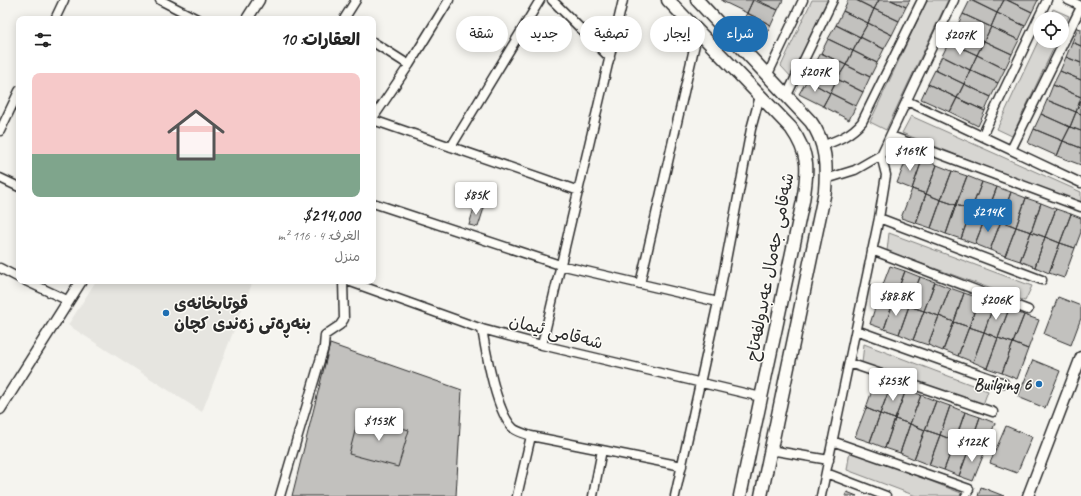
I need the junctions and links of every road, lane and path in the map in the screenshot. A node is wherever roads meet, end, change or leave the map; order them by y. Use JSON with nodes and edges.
{"nodes":[{"id":1,"x":64,"y":0,"type":"edge"},
{"id":2,"x":160,"y":0,"type":"edge"},
{"id":3,"x":259,"y":0,"type":"edge"},
{"id":4,"x":356,"y":0,"type":"edge"},
{"id":5,"x":449,"y":0,"type":"edge"},
{"id":6,"x":540,"y":0,"type":"edge"},
{"id":7,"x":552,"y":0,"type":"edge"},
{"id":8,"x":623,"y":0,"type":"edge"},
{"id":9,"x":668,"y":0,"type":"edge"},
{"id":10,"x":803,"y":0,"type":"edge"},
{"id":11,"x":833,"y":0,"type":"edge"},
{"id":12,"x":922,"y":0,"type":"edge"},
{"id":13,"x":954,"y":0,"type":"edge"},
{"id":14,"x":1047,"y":0,"type":"edge"},
{"id":15,"x":1068,"y":0,"type":"edge"},
{"id":16,"x":701,"y":2,"type":"edge"},
{"id":17,"x":1081,"y":7,"type":"edge"},
{"id":18,"x":56,"y":16,"type":"edge"},
{"id":19,"x":191,"y":16,"type":"edge"},
{"id":20,"x":249,"y":16,"type":"edge"},
{"id":21,"x":346,"y":16,"type":"edge"},
{"id":22,"x":683,"y":16,"type":"edge"},
{"id":23,"x":705,"y":38,"type":"edge"},
{"id":24,"x":376,"y":44,"type":"edge"},
{"id":25,"x":693,"y":52,"type":"edge"},
{"id":26,"x":610,"y":58,"type":"junction"},
{"id":27,"x":409,"y":65,"type":"junction"},
{"id":28,"x":768,"y":74,"type":"junction"},
{"id":29,"x":787,"y":95,"type":"junction"},
{"id":30,"x":760,"y":96,"type":"junction"},
{"id":31,"x":907,"y":101,"type":"junction"},
{"id":32,"x":16,"y":106,"type":"edge"},
{"id":33,"x":376,"y":114,"type":"edge"},
{"id":34,"x":376,"y":120,"type":"edge"},
{"id":35,"x":0,"y":131,"type":"edge"},
{"id":36,"x":891,"y":136,"type":"junction"},
{"id":37,"x":982,"y":136,"type":"junction"},
{"id":38,"x":822,"y":146,"type":"junction"},
{"id":39,"x":451,"y":147,"type":"junction"},
{"id":40,"x":1011,"y":150,"type":"junction"},
{"id":41,"x":881,"y":155,"type":"junction"},
{"id":42,"x":0,"y":178,"type":"edge"},
{"id":43,"x":826,"y":179,"type":"junction"},
{"id":44,"x":1081,"y":183,"type":"edge"},
{"id":45,"x":16,"y":186,"type":"edge"},
{"id":46,"x":579,"y":191,"type":"junction"},
{"id":47,"x":376,"y":204,"type":"edge"},
{"id":48,"x":1081,"y":207,"type":"edge"},
{"id":49,"x":879,"y":218,"type":"junction"},
{"id":50,"x":872,"y":250,"type":"junction"},
{"id":51,"x":560,"y":266,"type":"junction"},
{"id":52,"x":0,"y":268,"type":"edge"},
{"id":53,"x":16,"y":276,"type":"edge"},
{"id":54,"x":1042,"y":280,"type":"dead end"},
{"id":55,"x":32,"y":284,"type":"edge"},
{"id":56,"x":79,"y":284,"type":"edge"},
{"id":57,"x":343,"y":284,"type":"edge"},
{"id":58,"x":356,"y":284,"type":"edge"},
{"id":59,"x":640,"y":284,"type":"junction"},
{"id":60,"x":69,"y":301,"type":"junction"},
{"id":61,"x":718,"y":302,"type":"junction"},
{"id":62,"x":1028,"y":310,"type":"dead end"},
{"id":63,"x":482,"y":329,"type":"junction"},
{"id":64,"x":856,"y":330,"type":"junction"},
{"id":65,"x":542,"y":345,"type":"junction"},
{"id":66,"x":1081,"y":357,"type":"edge"},
{"id":67,"x":849,"y":363,"type":"junction"},
{"id":68,"x":700,"y":382,"type":"junction"},
{"id":69,"x":1004,"y":383,"type":"dead end"},
{"id":70,"x":761,"y":397,"type":"junction"},
{"id":71,"x":0,"y":409,"type":"edge"},
{"id":72,"x":993,"y":412,"type":"dead end"},
{"id":73,"x":531,"y":436,"type":"junction"},
{"id":74,"x":832,"y":441,"type":"junction"},
{"id":75,"x":602,"y":450,"type":"junction"},
{"id":76,"x":770,"y":450,"type":"junction"},
{"id":77,"x":829,"y":460,"type":"junction"},
{"id":78,"x":682,"y":466,"type":"junction"},
{"id":79,"x":826,"y":473,"type":"junction"},
{"id":80,"x":280,"y":496,"type":"edge"},
{"id":81,"x":517,"y":496,"type":"edge"},
{"id":82,"x":593,"y":496,"type":"edge"},
{"id":83,"x":675,"y":496,"type":"edge"},
{"id":84,"x":740,"y":496,"type":"edge"},
{"id":85,"x":761,"y":496,"type":"edge"},
{"id":86,"x":821,"y":496,"type":"edge"},
{"id":87,"x":886,"y":496,"type":"edge"},
{"id":88,"x":966,"y":496,"type":"edge"},
{"id":89,"x":1028,"y":496,"type":"edge"}],
"edges":[{"from":1,"to":18,"type":"street"},
{"from":2,"to":19,"type":"street"},
{"from":3,"to":20,"type":"street"},
{"from":4,"to":21,"type":"street"},
{"from":5,"to":27,"type":"street"},
{"from":6,"to":39,"type":"street"},
{"from":7,"to":26,"type":"street"},
{"from":8,"to":26,"type":"street"},
{"from":9,"to":22,"type":"main road","name":"شەقامی جەمال عەبدولفەتاح"},
{"from":10,"to":28,"type":"street"},
{"from":11,"to":29,"type":"street"},
{"from":12,"to":38,"type":"street"},
{"from":13,"to":31,"type":"street"},
{"from":14,"to":37,"type":"street"},
{"from":15,"to":17,"type":"street"},
{"from":16,"to":28,"type":"main road"},
{"from":17,"to":40,"type":"street"},
{"from":23,"to":30,"type":"main road","name":"شەقامی جەمال عەبدولفەتاح"},
{"from":24,"to":27,"type":"street"},
{"from":25,"to":59,"type":"street"},
{"from":26,"to":46,"type":"street"},
{"from":27,"to":33,"type":"street"},
{"from":28,"to":29,"type":"main road"},
{"from":29,"to":38,"type":"main road"},
{"from":30,"to":61,"type":"street"},
{"from":30,"to":70,"type":"main road","name":"شەقامی جەمال عەبدولفەتاح"},
{"from":31,"to":36,"type":"street"},
{"from":31,"to":37,"type":"street"},
{"from":32,"to":35,"type":"street"},
{"from":34,"to":39,"type":"street"},
{"from":36,"to":41,"type":"street"},
{"from":36,"to":48,"type":"street"},
{"from":37,"to":40,"type":"street"},
{"from":38,"to":43,"type":"main road"},
{"from":39,"to":46,"type":"street"},
{"from":40,"to":44,"type":"street"},
{"from":41,"to":43,"type":"street"},
{"from":41,"to":49,"type":"street"},
{"from":42,"to":45,"type":"street"},
{"from":43,"to":76,"type":"main road"},
{"from":46,"to":51,"type":"street"},
{"from":47,"to":51,"type":"street"},
{"from":49,"to":50,"type":"street"},
{"from":49,"to":54,"type":"street"},
{"from":50,"to":62,"type":"street"},
{"from":50,"to":64,"type":"street"},
{"from":51,"to":59,"type":"street"},
{"from":51,"to":65,"type":"street"},
{"from":52,"to":53,"type":"street"},
{"from":55,"to":60,"type":"street"},
{"from":56,"to":60,"type":"street"},
{"from":57,"to":80,"type":"street"},
{"from":58,"to":63,"type":"street","name":"شەقامی ئیمان"},
{"from":59,"to":61,"type":"street"},
{"from":60,"to":71,"type":"street"},
{"from":61,"to":68,"type":"street"},
{"from":63,"to":65,"type":"street","name":"شەقامی ئیمان"},
{"from":63,"to":73,"type":"street"},
{"from":64,"to":67,"type":"street"},
{"from":64,"to":69,"type":"street"},
{"from":65,"to":68,"type":"street","name":"شەقامی ئیمان"},
{"from":66,"to":89,"type":"street"},
{"from":67,"to":72,"type":"street"},
{"from":67,"to":74,"type":"street"},
{"from":68,"to":70,"type":"street","name":"شەقامی ئیمان"},
{"from":68,"to":78,"type":"street"},
{"from":70,"to":84,"type":"main road","name":"شەقامی جەمال عەبدولفەتاح"},
{"from":73,"to":75,"type":"street"},
{"from":73,"to":81,"type":"street"},
{"from":74,"to":77,"type":"street"},
{"from":74,"to":88,"type":"street"},
{"from":75,"to":78,"type":"street"},
{"from":75,"to":82,"type":"street"},
{"from":76,"to":77,"type":"street"},
{"from":76,"to":85,"type":"main road"},
{"from":77,"to":79,"type":"street"},
{"from":78,"to":83,"type":"street"},
{"from":79,"to":86,"type":"street"},
{"from":79,"to":87,"type":"street"}]}
